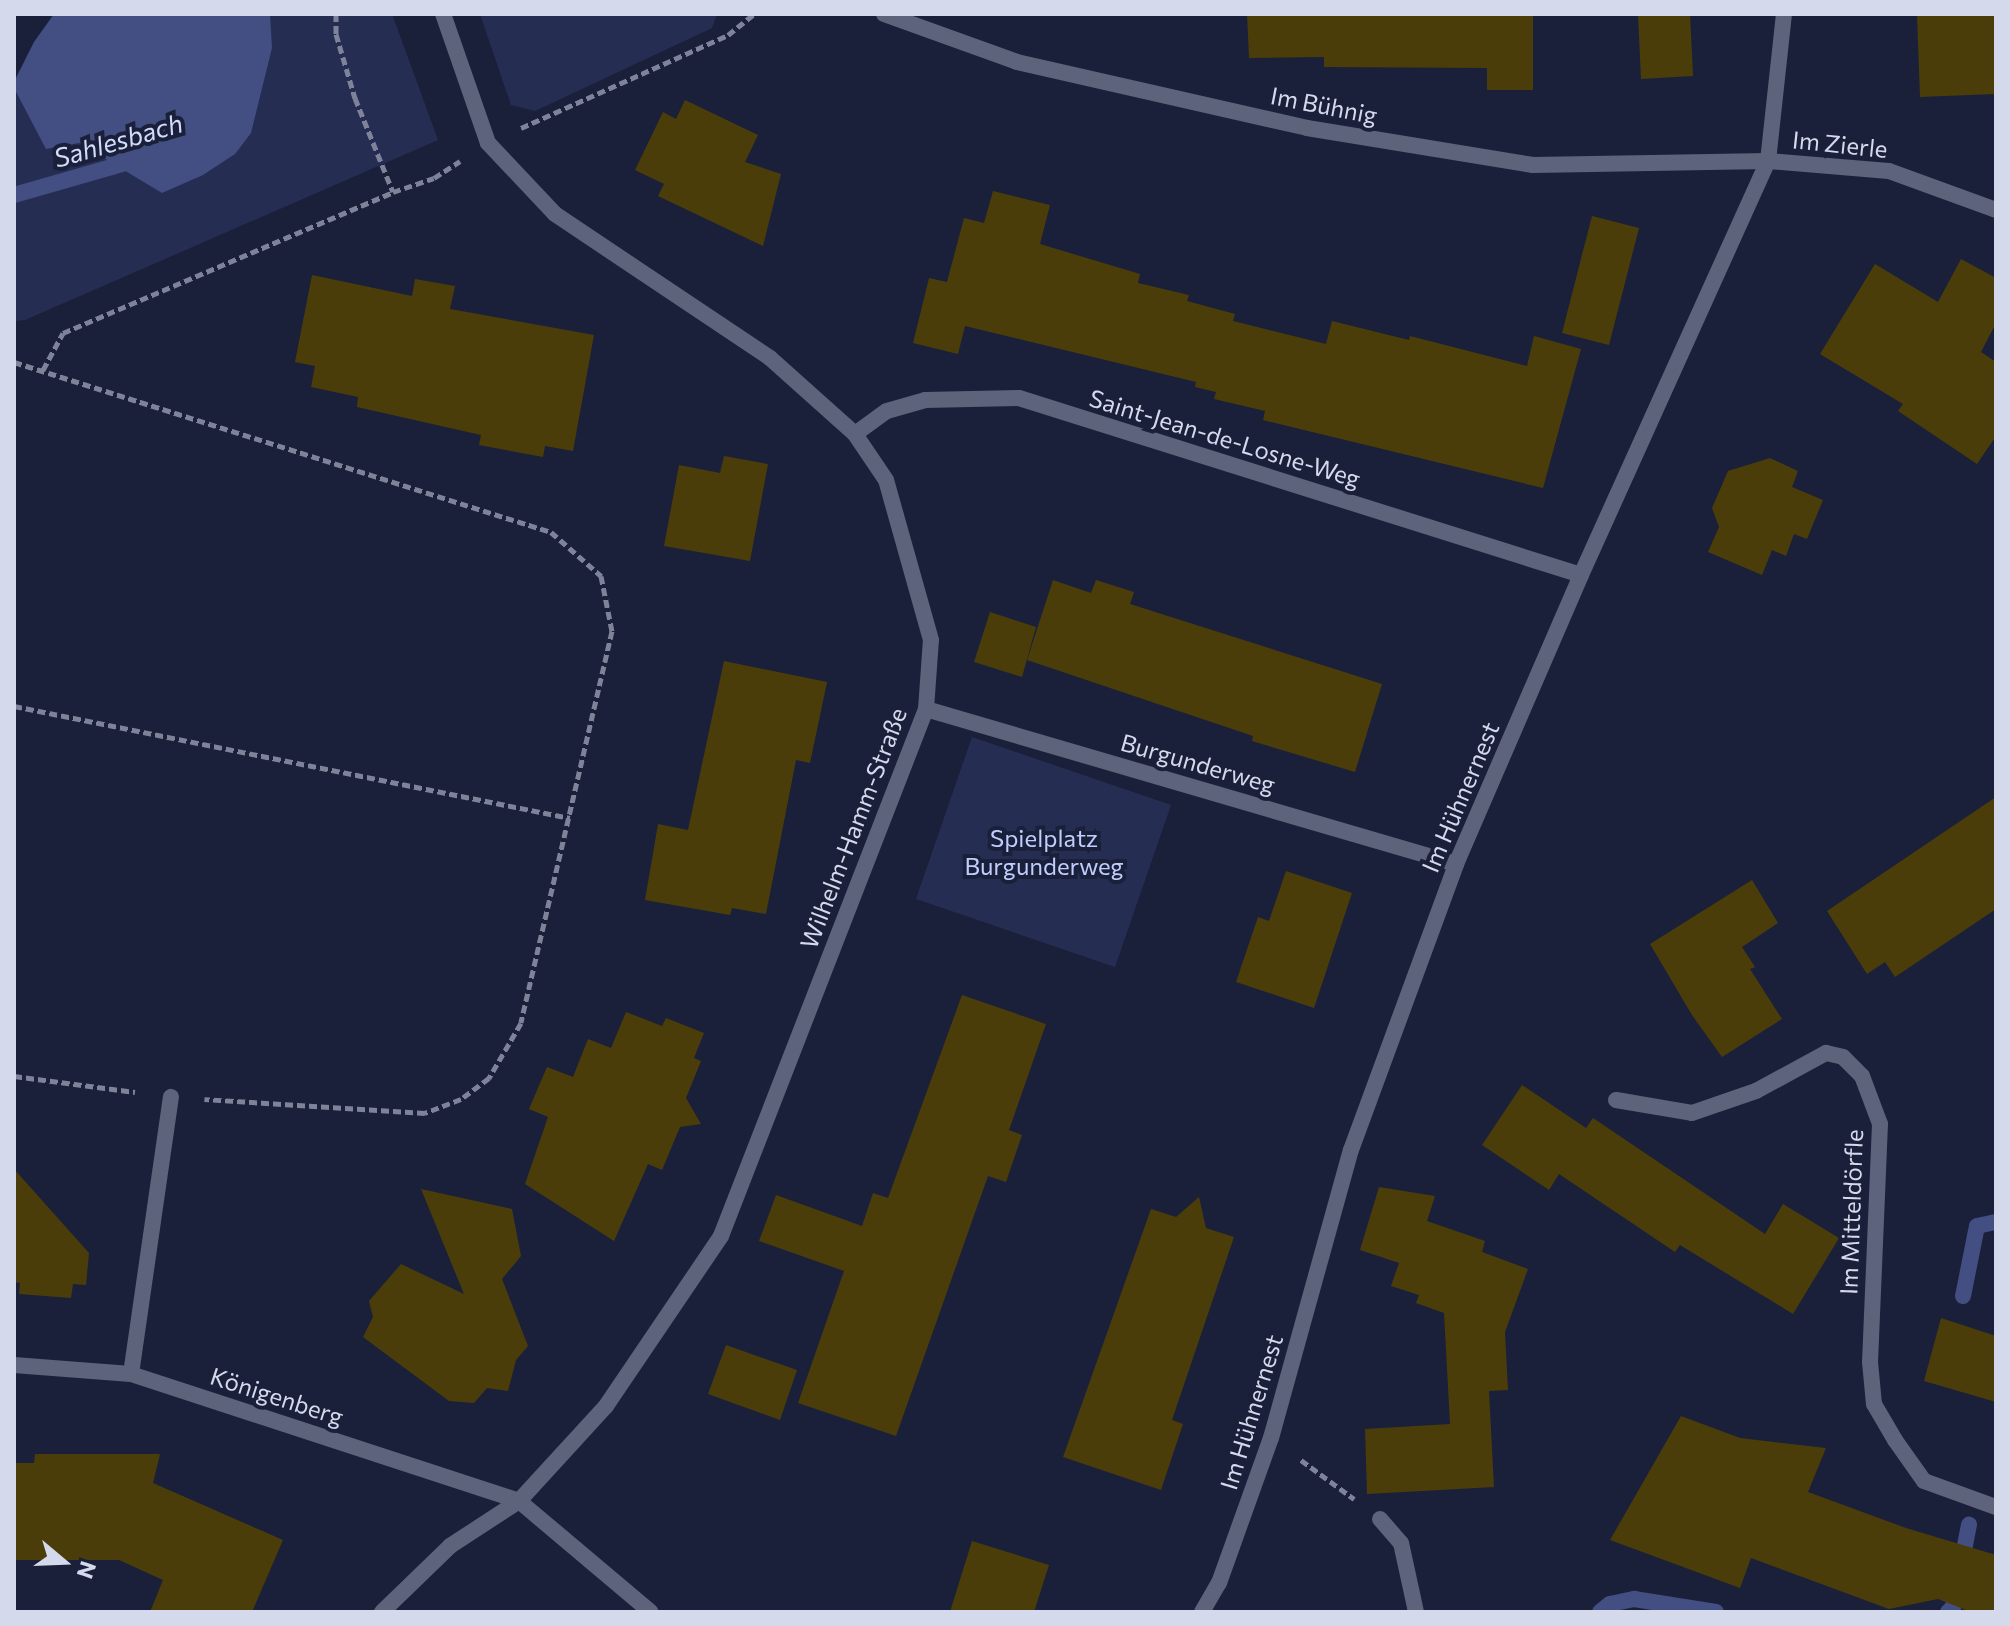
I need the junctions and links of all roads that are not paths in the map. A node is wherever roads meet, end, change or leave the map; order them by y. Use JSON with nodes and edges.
{"nodes":[{"id":1,"x":443,"y":14,"type":"edge"},
{"id":2,"x":884,"y":14,"type":"edge"},
{"id":3,"x":1784,"y":14,"type":"edge"},
{"id":4,"x":1768,"y":161,"type":"junction"},
{"id":5,"x":1996,"y":210,"type":"edge"},
{"id":6,"x":855,"y":434,"type":"junction"},
{"id":7,"x":1581,"y":575,"type":"junction"},
{"id":8,"x":926,"y":709,"type":"junction"},
{"id":9,"x":1456,"y":864,"type":"junction"},
{"id":10,"x":171,"y":1097,"type":"road end"},
{"id":11,"x":1616,"y":1100,"type":"dead end"},
{"id":12,"x":14,"y":1365,"type":"edge"},
{"id":13,"x":131,"y":1374,"type":"junction"},
{"id":14,"x":519,"y":1501,"type":"junction"},
{"id":15,"x":1996,"y":1507,"type":"edge"},
{"id":16,"x":1380,"y":1519,"type":"road end"},
{"id":17,"x":382,"y":1612,"type":"edge"},
{"id":18,"x":651,"y":1612,"type":"edge"},
{"id":19,"x":1202,"y":1612,"type":"edge"},
{"id":20,"x":1416,"y":1612,"type":"edge"}],
"edges":[{"from":1,"to":6,"type":"street","name":"Wilhelm-Hamm-Straße"},
{"from":2,"to":4,"type":"street","name":"Im Bühnig"},
{"from":3,"to":4,"type":"street","name":"Im Hühnernest"},
{"from":4,"to":5,"type":"street","name":"Im Zierle"},
{"from":4,"to":7,"type":"street","name":"Im Hühnernest"},
{"from":6,"to":7,"type":"street","name":"Saint-Jean-de-Losne-Weg"},
{"from":6,"to":8,"type":"street","name":"Wilhelm-Hamm-Straße"},
{"from":7,"to":9,"type":"street","name":"Im Hühnernest"},
{"from":8,"to":9,"type":"street","name":"Burgunderweg"},
{"from":8,"to":14,"type":"street","name":"Wilhelm-Hamm-Straße"},
{"from":9,"to":19,"type":"street","name":"Im Hühnernest"},
{"from":10,"to":13,"type":"street"},
{"from":11,"to":15,"type":"street","name":"Im Mitteldörfle"},
{"from":12,"to":13,"type":"street","name":"Königenberg"},
{"from":13,"to":14,"type":"street","name":"Königenberg"},
{"from":14,"to":17,"type":"street","name":"Wilhelm-Hamm-Straße"},
{"from":14,"to":18,"type":"street"},
{"from":16,"to":20,"type":"street"}]}
